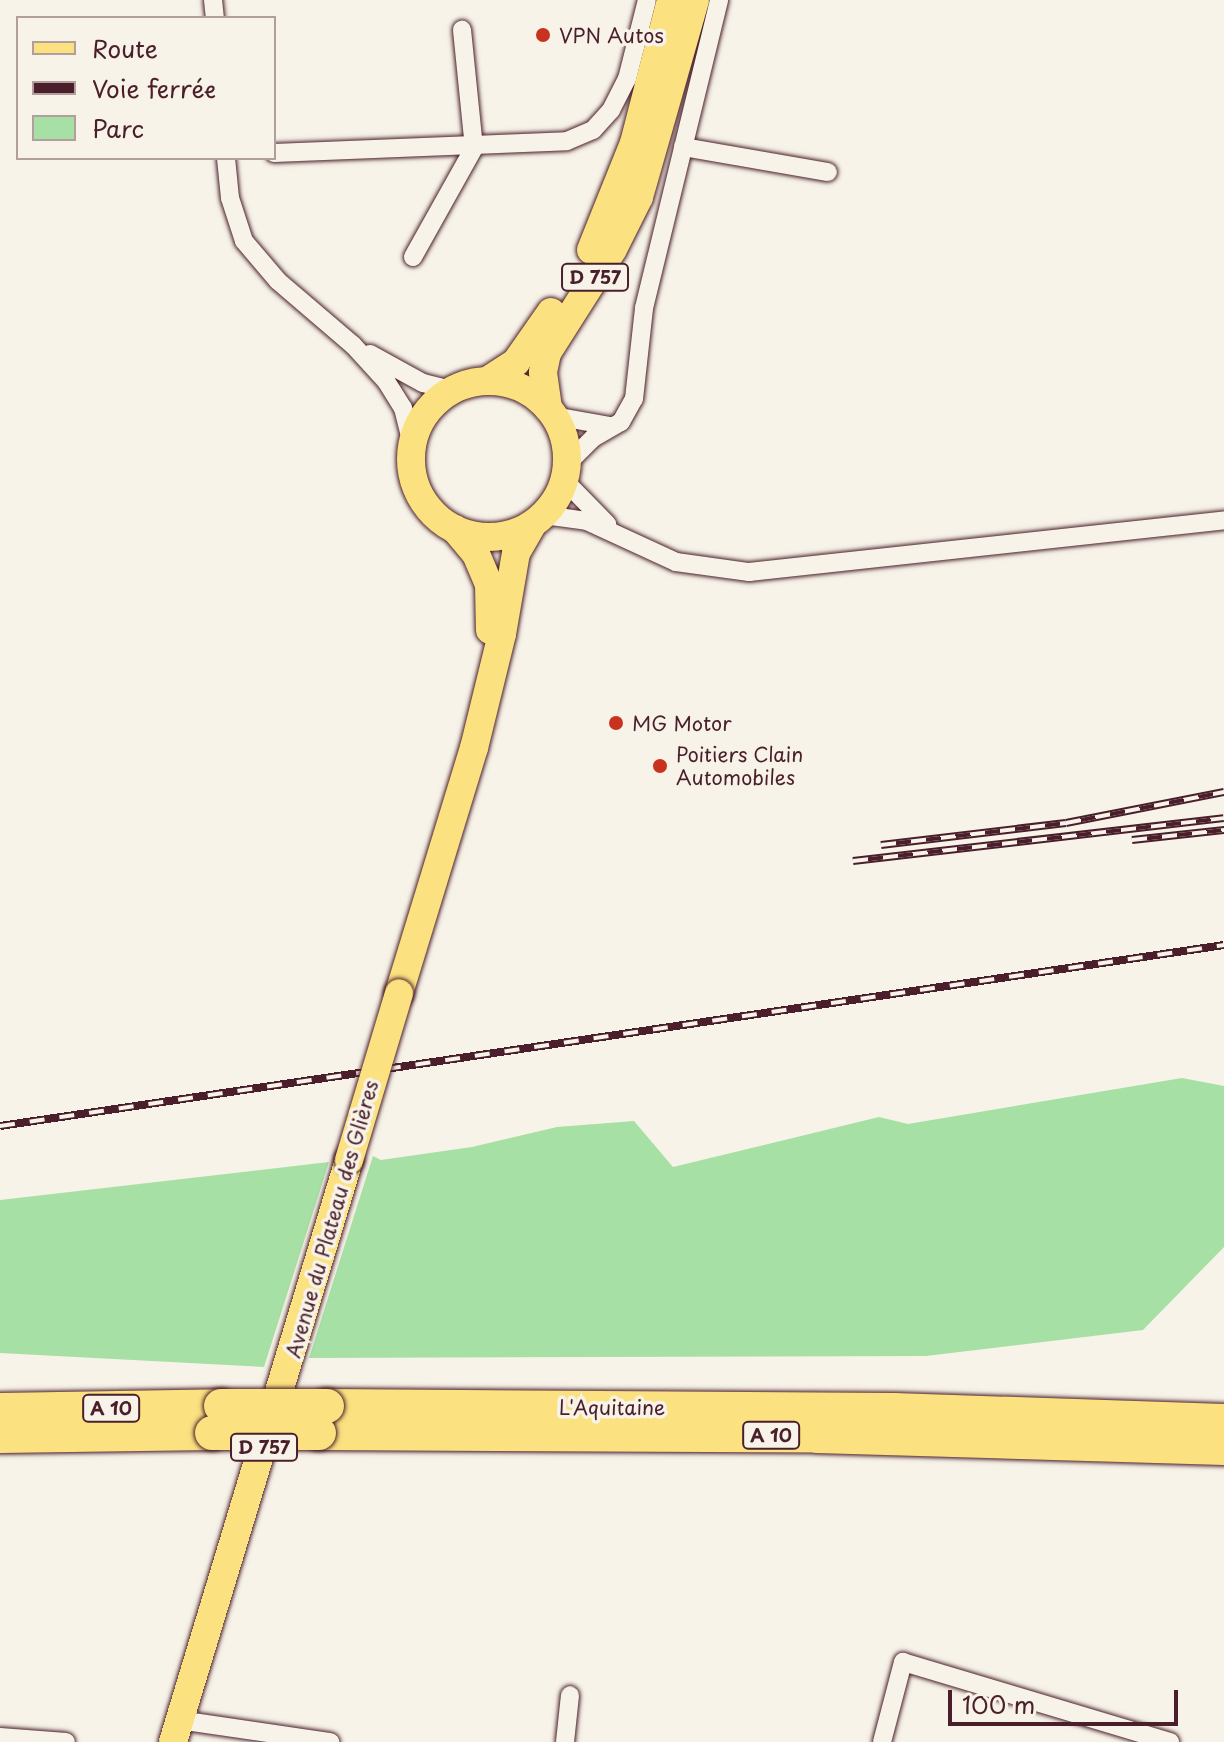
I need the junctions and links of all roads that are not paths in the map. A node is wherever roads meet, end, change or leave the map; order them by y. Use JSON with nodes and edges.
{"nodes":[{"id":1,"x":647,"y":0,"type":"edge"},
{"id":2,"x":671,"y":0,"type":"edge"},
{"id":3,"x":695,"y":0,"type":"edge"},
{"id":4,"x":719,"y":0,"type":"edge"},
{"id":5,"x":462,"y":30,"type":"dead end"},
{"id":6,"x":658,"y":146,"type":"junction"},
{"id":7,"x":474,"y":148,"type":"junction"},
{"id":8,"x":276,"y":153,"type":"edge"},
{"id":9,"x":226,"y":160,"type":"edge"},
{"id":10,"x":828,"y":172,"type":"dead end"},
{"id":11,"x":413,"y":257,"type":"dead end"},
{"id":12,"x":353,"y":345,"type":"junction"},
{"id":13,"x":487,"y":381,"type":"junction"},
{"id":14,"x":452,"y":390,"type":"junction"},
{"id":15,"x":551,"y":412,"type":"junction"},
{"id":16,"x":610,"y":426,"type":"junction"},
{"id":17,"x":412,"y":445,"type":"junction"},
{"id":18,"x":566,"y":472,"type":"junction"},
{"id":19,"x":538,"y":520,"type":"junction"},
{"id":20,"x":1224,"y":520,"type":"edge"},
{"id":21,"x":455,"y":529,"type":"junction"},
{"id":22,"x":620,"y":537,"type":"junction"},
{"id":23,"x":486,"y":694,"type":"junction"},
{"id":24,"x":0,"y":1410,"type":"edge"},
{"id":25,"x":217,"y":1419,"type":"junction"},
{"id":26,"x":323,"y":1419,"type":"junction"},
{"id":27,"x":1224,"y":1421,"type":"edge"},
{"id":28,"x":0,"y":1436,"type":"edge"},
{"id":29,"x":1224,"y":1448,"type":"edge"},
{"id":30,"x":570,"y":1695,"type":"dead end"},
{"id":31,"x":176,"y":1731,"type":"edge"},
{"id":32,"x":0,"y":1737,"type":"edge"},
{"id":33,"x":66,"y":1742,"type":"edge"},
{"id":34,"x":330,"y":1742,"type":"edge"},
{"id":35,"x":565,"y":1742,"type":"edge"},
{"id":36,"x":882,"y":1742,"type":"edge"},
{"id":37,"x":1170,"y":1742,"type":"edge"}],
"edges":[{"from":1,"to":7,"type":"street"},
{"from":2,"to":6,"type":"main road","number":"D 757"},
{"from":3,"to":6,"type":"main road","number":"D 757"},
{"from":4,"to":6,"type":"street"},
{"from":5,"to":7,"type":"street"},
{"from":6,"to":10,"type":"street"},
{"from":6,"to":13,"type":"main road","number":"D 757"},
{"from":6,"to":15,"type":"main road","number":"D 757"},
{"from":6,"to":16,"type":"street"},
{"from":7,"to":8,"type":"street"},
{"from":7,"to":11,"type":"street"},
{"from":9,"to":12,"type":"street"},
{"from":12,"to":14,"type":"street"},
{"from":12,"to":17,"type":"street"},
{"from":13,"to":14,"type":"main road"},
{"from":13,"to":15,"type":"main road"},
{"from":14,"to":17,"type":"main road"},
{"from":15,"to":16,"type":"street"},
{"from":15,"to":18,"type":"main road"},
{"from":16,"to":18,"type":"street"},
{"from":17,"to":21,"type":"main road"},
{"from":18,"to":19,"type":"main road"},
{"from":18,"to":22,"type":"street"},
{"from":19,"to":21,"type":"main road"},
{"from":19,"to":22,"type":"street"},
{"from":19,"to":23,"type":"main road","name":"Avenue du Plateau des Glières","number":"D 757"},
{"from":20,"to":22,"type":"street"},
{"from":21,"to":23,"type":"main road","name":"Avenue du Plateau des Glières","number":"D 757"},
{"from":23,"to":31,"type":"main road","name":"Avenue du Plateau des Glières","number":"D 757","bridge":true},
{"from":24,"to":25,"type":"highway","name":"L'Aquitaine","number":"A 10"},
{"from":25,"to":26,"type":"highway","name":"L'Aquitaine","number":"A 10","bridge":true},
{"from":25,"to":28,"type":"highway","name":"L'Aquitaine","number":"A 10"},
{"from":26,"to":27,"type":"highway","name":"L'Aquitaine","number":"A 10"},
{"from":26,"to":29,"type":"highway","name":"L'Aquitaine","number":"A 10"},
{"from":30,"to":35,"type":"street"},
{"from":31,"to":34,"type":"street"},
{"from":32,"to":33,"type":"street"},
{"from":36,"to":37,"type":"street"}]}
